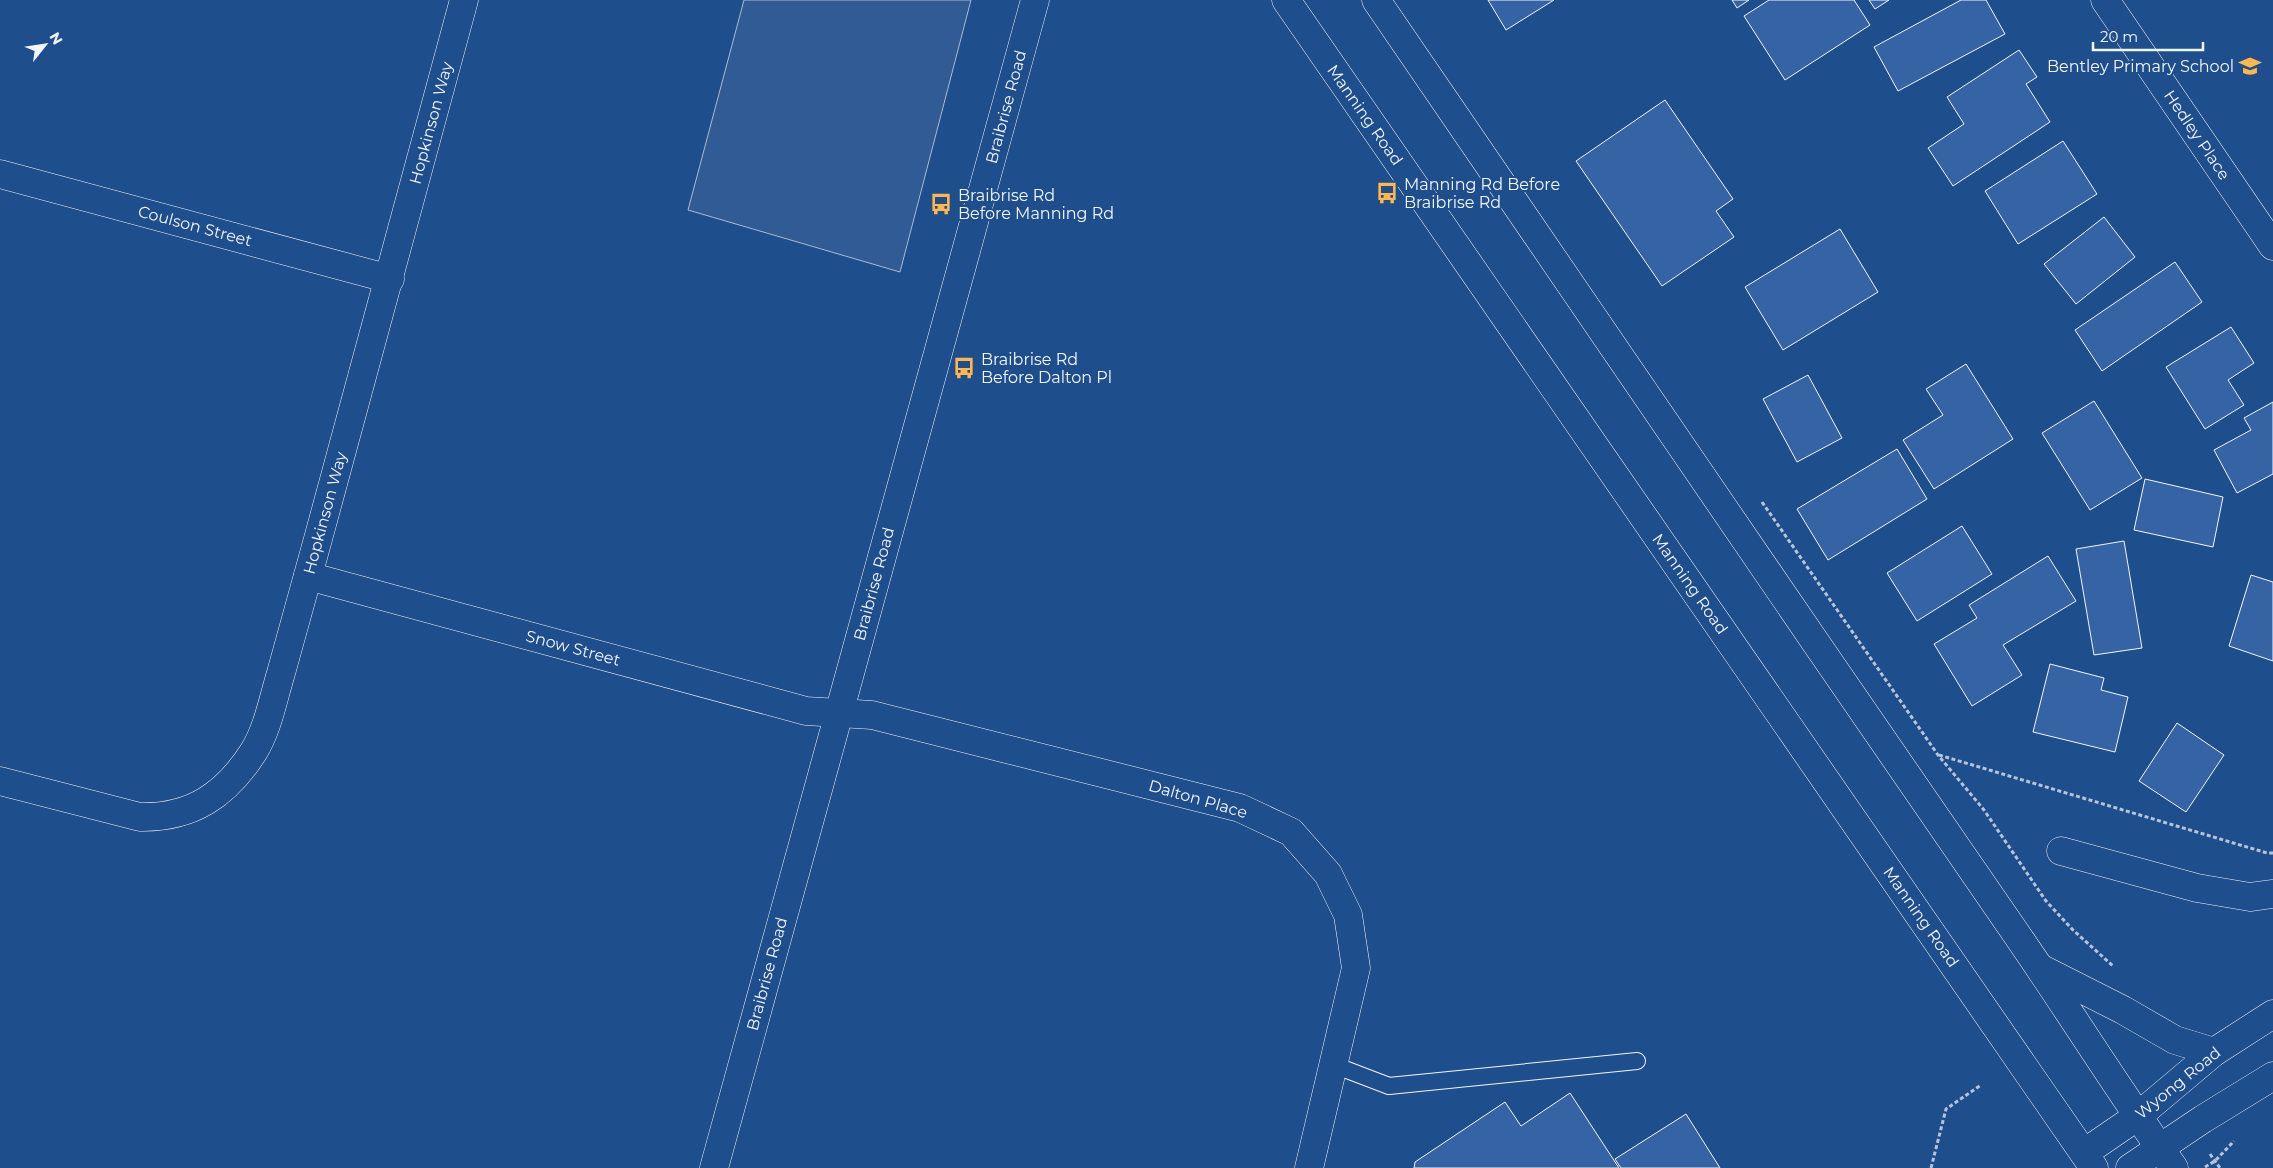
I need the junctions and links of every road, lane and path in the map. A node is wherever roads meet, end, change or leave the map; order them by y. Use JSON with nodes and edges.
{"nodes":[{"id":1,"x":464,"y":0,"type":"edge"},
{"id":2,"x":1035,"y":0,"type":"edge"},
{"id":3,"x":1286,"y":0,"type":"edge"},
{"id":4,"x":1376,"y":0,"type":"edge"},
{"id":5,"x":2105,"y":0,"type":"edge"},
{"id":6,"x":0,"y":174,"type":"edge"},
{"id":7,"x":2273,"y":246,"type":"edge"},
{"id":8,"x":390,"y":279,"type":"junction"},
{"id":9,"x":1762,"y":500,"type":"dead end"},
{"id":10,"x":308,"y":576,"type":"junction"},
{"id":11,"x":838,"y":712,"type":"junction"},
{"id":12,"x":1938,"y":755,"type":"junction"},
{"id":13,"x":0,"y":781,"type":"edge"},
{"id":14,"x":2061,"y":851,"type":"dead end"},
{"id":15,"x":2273,"y":853,"type":"edge"},
{"id":16,"x":2273,"y":894,"type":"edge"},
{"id":17,"x":2040,"y":968,"type":"junction"},
{"id":18,"x":2117,"y":969,"type":"dead end"},
{"id":19,"x":2273,"y":1014,"type":"edge"},
{"id":20,"x":2214,"y":1052,"type":"junction"},
{"id":21,"x":1637,"y":1061,"type":"dead end"},
{"id":22,"x":1334,"y":1064,"type":"junction"},
{"id":23,"x":2273,"y":1076,"type":"edge"},
{"id":24,"x":1981,"y":1086,"type":"dead end"},
{"id":25,"x":2138,"y":1116,"type":"junction"},
{"id":26,"x":2167,"y":1158,"type":"edge"},
{"id":27,"x":2089,"y":1160,"type":"edge"},
{"id":28,"x":714,"y":1168,"type":"edge"},
{"id":29,"x":1309,"y":1168,"type":"edge"},
{"id":30,"x":1931,"y":1168,"type":"edge"},
{"id":31,"x":2130,"y":1168,"type":"edge"},
{"id":32,"x":2203,"y":1168,"type":"edge"},
{"id":33,"x":2220,"y":1168,"type":"edge"}],
"edges":[{"from":1,"to":8,"type":"street","name":"Hopkinson Way"},
{"from":2,"to":11,"type":"street","name":"Braibrise Road"},
{"from":3,"to":27,"type":"street","name":"Manning Road"},
{"from":4,"to":17,"type":"street"},
{"from":5,"to":7,"type":"street","name":"Hedley Place"},
{"from":6,"to":8,"type":"street","name":"Coulson Street"},
{"from":8,"to":10,"type":"street","name":"Hopkinson Way"},
{"from":9,"to":12,"type":"path"},
{"from":10,"to":11,"type":"street","name":"Snow Street"},
{"from":10,"to":13,"type":"street","name":"Hopkinson Way"},
{"from":11,"to":22,"type":"street","name":"Dalton Place"},
{"from":11,"to":28,"type":"street","name":"Braibrise Road"},
{"from":12,"to":15,"type":"path"},
{"from":12,"to":18,"type":"path"},
{"from":14,"to":16,"type":"street"},
{"from":17,"to":20,"type":"street"},
{"from":17,"to":25,"type":"street"},
{"from":19,"to":20,"type":"street","name":"Wyong Road"},
{"from":20,"to":25,"type":"street","name":"Wyong Road"},
{"from":21,"to":22,"type":"lane"},
{"from":22,"to":29,"type":"street","name":"Dalton Place"},
{"from":23,"to":26,"type":"street"},
{"from":24,"to":30,"type":"path"},
{"from":25,"to":26,"type":"street"},
{"from":25,"to":27,"type":"street","name":"Wyong Road"},
{"from":26,"to":31,"type":"street"},
{"from":32,"to":33,"type":"path"}]}
